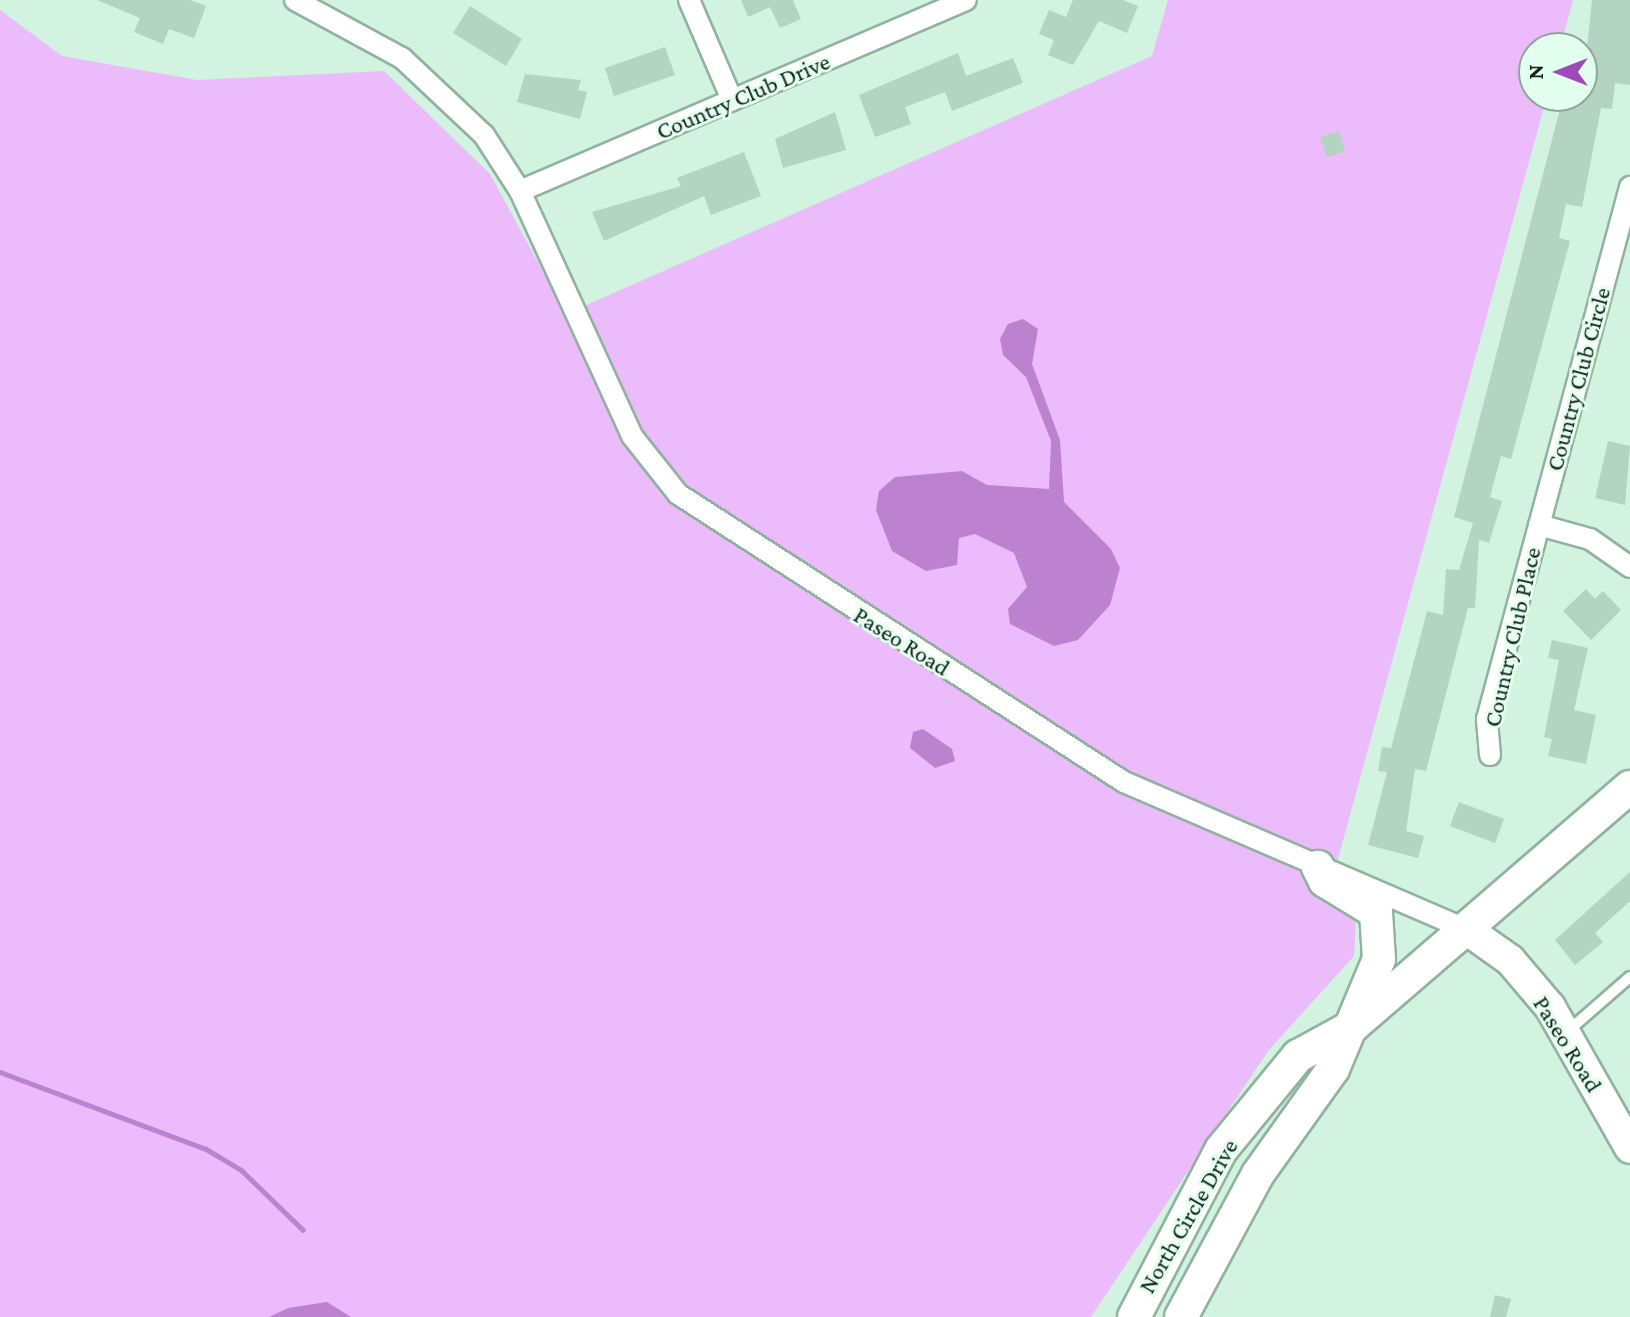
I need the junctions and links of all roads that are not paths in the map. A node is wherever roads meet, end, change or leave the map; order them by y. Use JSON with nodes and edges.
{"nodes":[{"id":1,"x":295,"y":0,"type":"edge"},
{"id":2,"x":689,"y":0,"type":"edge"},
{"id":3,"x":966,"y":0,"type":"edge"},
{"id":4,"x":732,"y":100,"type":"junction"},
{"id":5,"x":1630,"y":187,"type":"edge"},
{"id":6,"x":520,"y":191,"type":"junction"},
{"id":7,"x":1539,"y":525,"type":"junction"},
{"id":8,"x":1630,"y":567,"type":"edge"},
{"id":9,"x":1490,"y":755,"type":"dead end"},
{"id":10,"x":1630,"y":787,"type":"edge"},
{"id":11,"x":1318,"y":867,"type":"junction"},
{"id":12,"x":1466,"y":929,"type":"junction"},
{"id":13,"x":1630,"y":977,"type":"edge"},
{"id":14,"x":1353,"y":1026,"type":"junction"},
{"id":15,"x":1565,"y":1033,"type":"junction"},
{"id":16,"x":1628,"y":1137,"type":"edge"},
{"id":17,"x":1134,"y":1317,"type":"edge"},
{"id":18,"x":1181,"y":1317,"type":"edge"}],
"edges":[{"from":1,"to":6,"type":"street","name":"Paseo Road"},
{"from":2,"to":4,"type":"street"},
{"from":3,"to":4,"type":"street","name":"Country Club Drive"},
{"from":4,"to":6,"type":"street","name":"Country Club Drive"},
{"from":5,"to":7,"type":"street","name":"Country Club Circle"},
{"from":6,"to":11,"type":"street","name":"Paseo Road"},
{"from":7,"to":8,"type":"street","name":"Country Club Place"},
{"from":7,"to":9,"type":"street","name":"Country Club Place"},
{"from":10,"to":12,"type":"main road","name":"North Circle Drive"},
{"from":11,"to":12,"type":"street","name":"Paseo Road"},
{"from":11,"to":14,"type":"main road"},
{"from":12,"to":14,"type":"main road","name":"North Circle Drive"},
{"from":12,"to":15,"type":"street","name":"Paseo Road"},
{"from":13,"to":15,"type":"lane"},
{"from":14,"to":17,"type":"main road","name":"North Circle Drive"},
{"from":14,"to":18,"type":"main road","name":"North Circle Drive"},
{"from":15,"to":16,"type":"street","name":"Paseo Road"}]}
